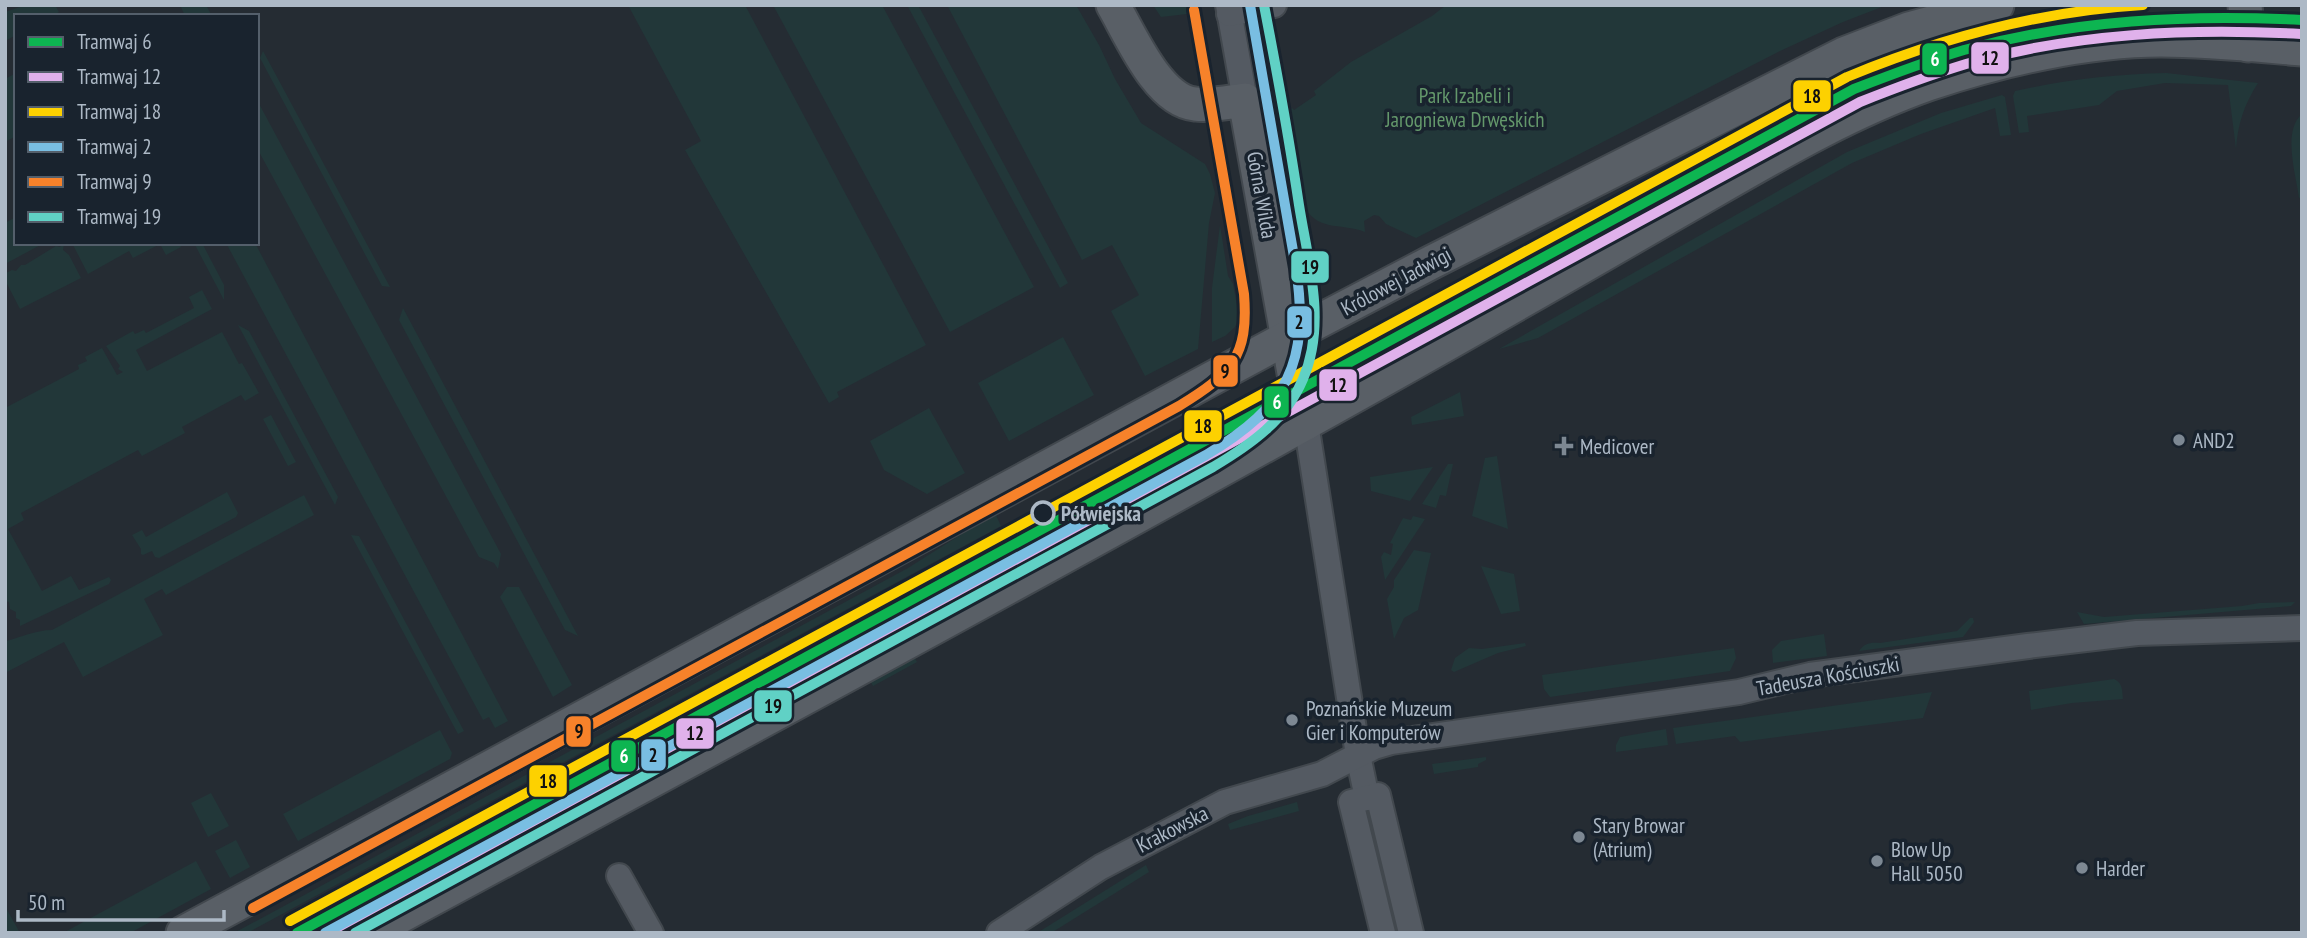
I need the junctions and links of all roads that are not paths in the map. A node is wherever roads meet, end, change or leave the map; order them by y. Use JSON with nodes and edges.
{"nodes":[{"id":1,"x":1113,"y":5,"type":"edge"},
{"id":2,"x":1274,"y":5,"type":"edge"},
{"id":3,"x":1997,"y":5,"type":"edge"},
{"id":4,"x":2245,"y":5,"type":"edge"},
{"id":5,"x":1228,"y":9,"type":"edge"},
{"id":6,"x":2248,"y":45,"type":"junction"},
{"id":7,"x":2302,"y":49,"type":"edge"},
{"id":8,"x":1245,"y":100,"type":"junction"},
{"id":9,"x":1289,"y":338,"type":"junction"},
{"id":10,"x":1306,"y":423,"type":"junction"},
{"id":11,"x":2302,"y":628,"type":"edge"},
{"id":12,"x":1358,"y":755,"type":"junction"},
{"id":13,"x":1367,"y":798,"type":"junction"},
{"id":14,"x":619,"y":876,"type":"dead end"},
{"id":15,"x":183,"y":933,"type":"edge"},
{"id":16,"x":369,"y":933,"type":"edge"},
{"id":17,"x":651,"y":933,"type":"edge"},
{"id":18,"x":999,"y":933,"type":"edge"},
{"id":19,"x":1383,"y":933,"type":"edge"},
{"id":20,"x":1411,"y":933,"type":"edge"}],
"edges":[{"from":1,"to":8,"type":"street"},
{"from":2,"to":5,"type":"street"},
{"from":3,"to":9,"type":"street","name":"Królowej Jadwigi"},
{"from":4,"to":6,"type":"street"},
{"from":5,"to":8,"type":"street","name":"Górna Wilda"},
{"from":6,"to":7,"type":"street"},
{"from":6,"to":10,"type":"street"},
{"from":8,"to":9,"type":"street","name":"Górna Wilda"},
{"from":9,"to":10,"type":"street","name":"Górna Wilda"},
{"from":9,"to":15,"type":"street","name":"Królowej Jadwigi"},
{"from":10,"to":12,"type":"street"},
{"from":10,"to":16,"type":"street"},
{"from":11,"to":12,"type":"street","name":"Tadeusza Kościuszki"},
{"from":12,"to":13,"type":"street"},
{"from":12,"to":18,"type":"street","name":"Krakowska"},
{"from":13,"to":19,"type":"street"},
{"from":13,"to":20,"type":"street"},
{"from":14,"to":17,"type":"street"}]}
